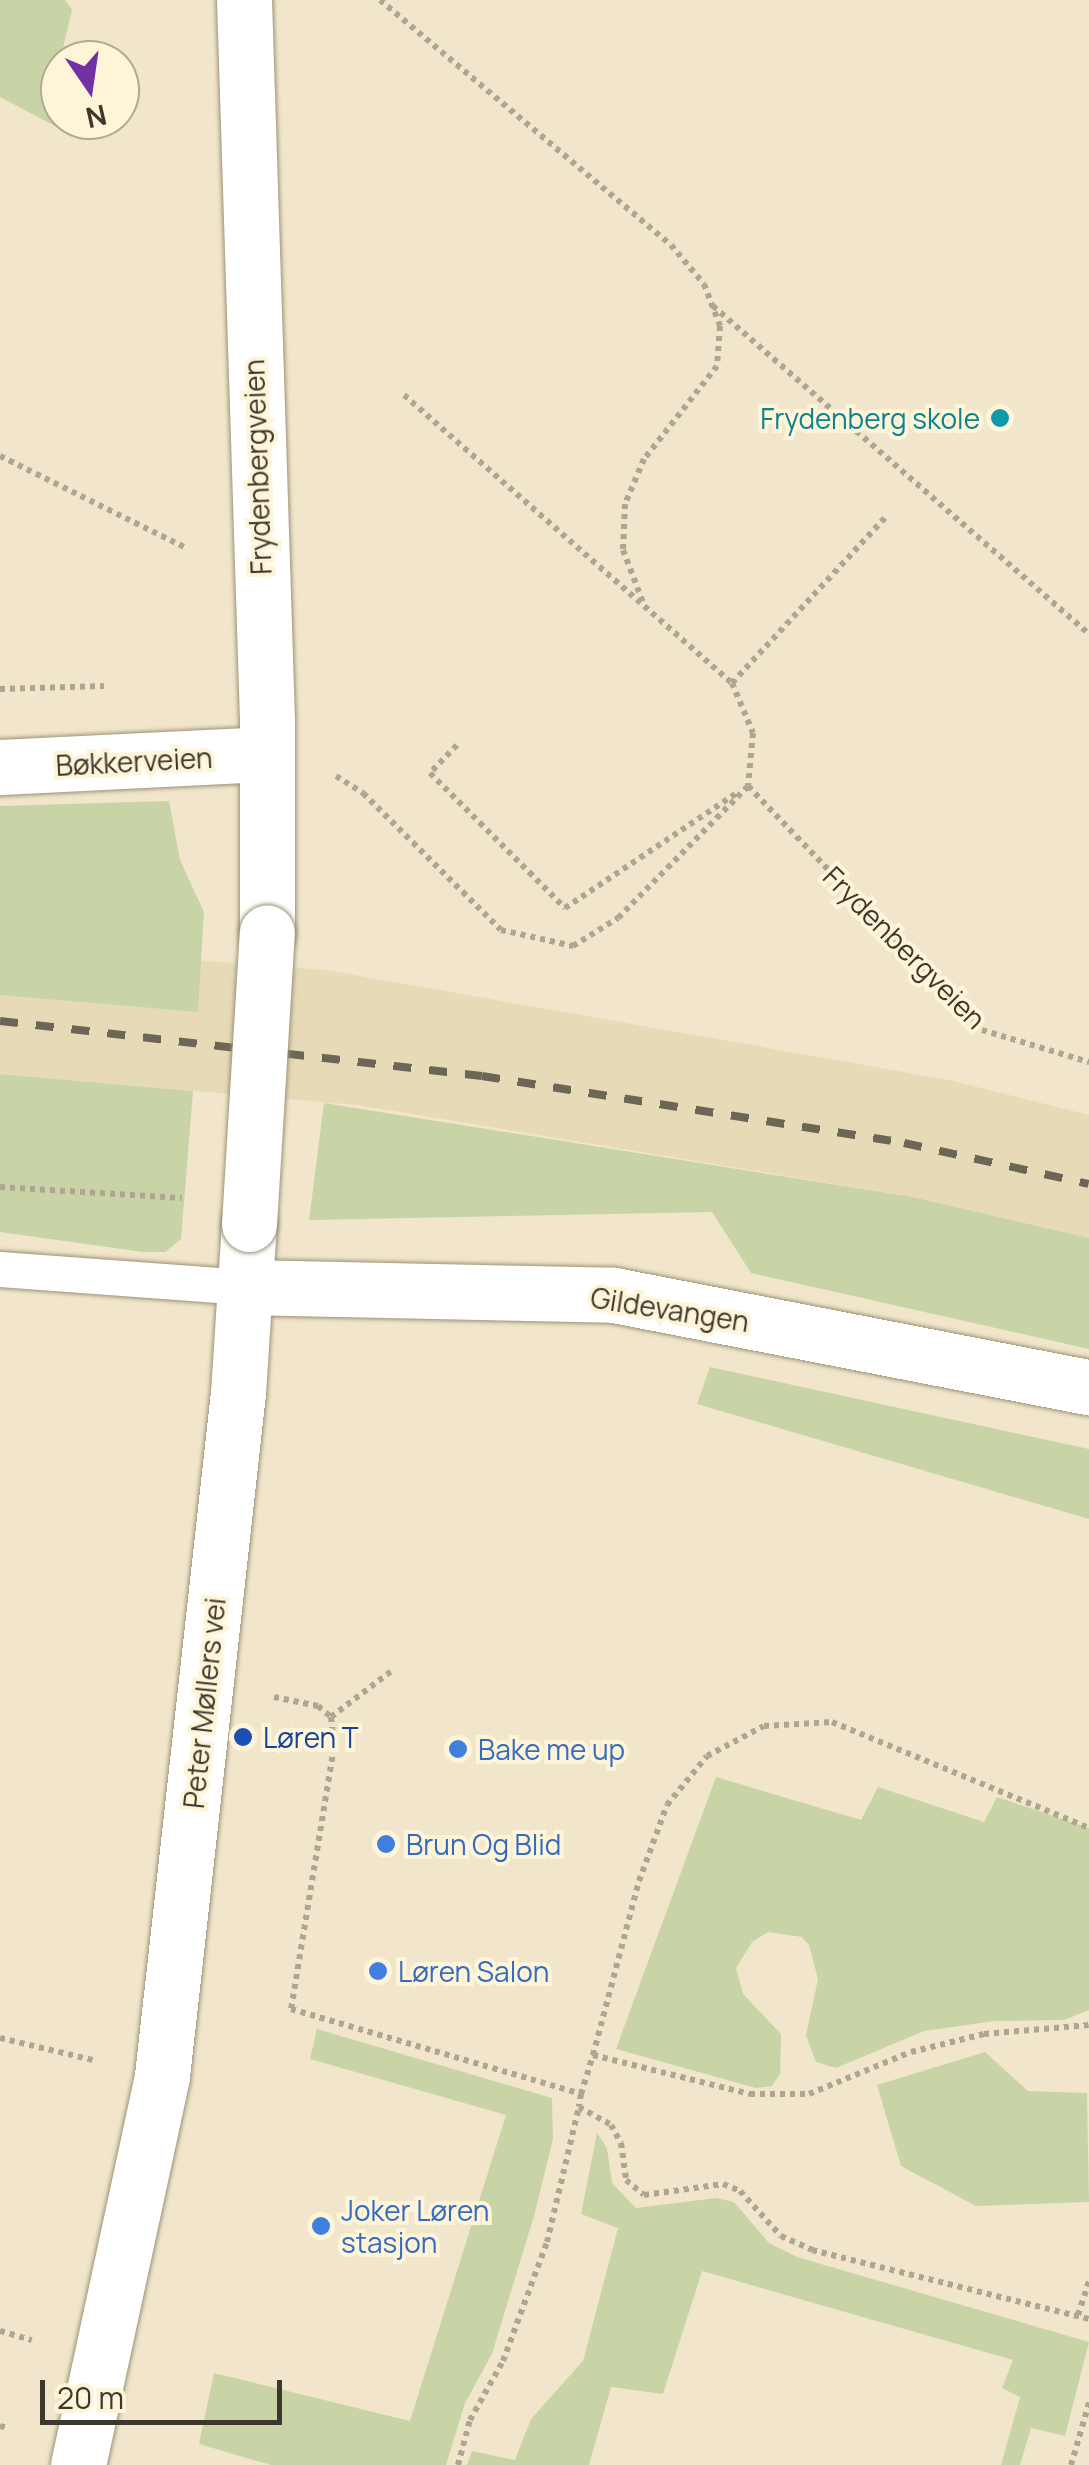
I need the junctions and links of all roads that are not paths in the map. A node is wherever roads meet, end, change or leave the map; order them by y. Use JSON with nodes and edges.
{"nodes":[{"id":1,"x":244,"y":0,"type":"edge"},
{"id":2,"x":267,"y":754,"type":"junction"},
{"id":3,"x":0,"y":767,"type":"edge"},
{"id":4,"x":266,"y":934,"type":"joint"},
{"id":5,"x":0,"y":1270,"type":"edge"},
{"id":6,"x":245,"y":1287,"type":"junction"},
{"id":7,"x":1089,"y":1387,"type":"edge"},
{"id":8,"x":78,"y":2465,"type":"edge"}],
"edges":[{"from":1,"to":2,"type":"street","name":"Frydenbergveien"},
{"from":2,"to":3,"type":"street","name":"Bøkkerveien"},
{"from":2,"to":4,"type":"street","name":"Frydenbergveien"},
{"from":4,"to":6,"type":"street","name":"Peter Møllers vei","bridge":true},
{"from":5,"to":6,"type":"lane"},
{"from":6,"to":7,"type":"street","name":"Gildevangen"},
{"from":6,"to":8,"type":"street","name":"Peter Møllers vei"}]}
